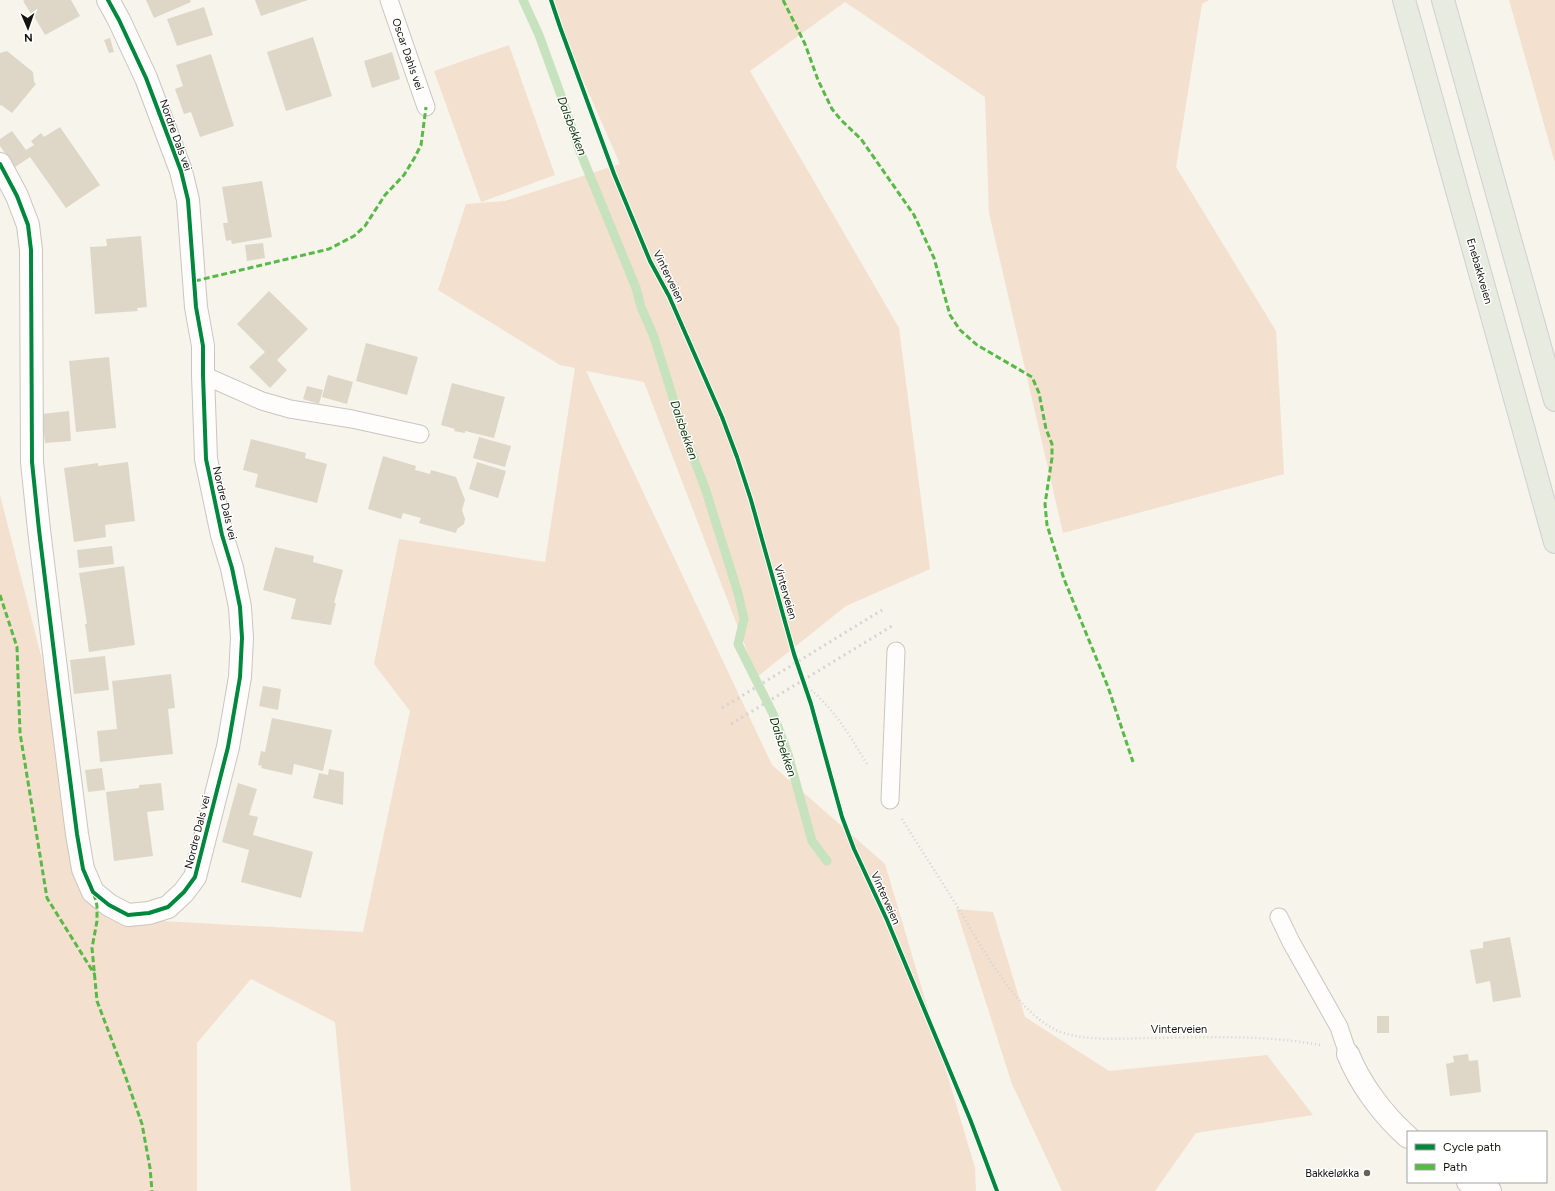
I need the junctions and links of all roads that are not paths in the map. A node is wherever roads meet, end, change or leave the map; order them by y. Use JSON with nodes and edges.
{"nodes":[{"id":1,"x":108,"y":0,"type":"edge"},
{"id":2,"x":389,"y":0,"type":"edge"},
{"id":3,"x":1404,"y":0,"type":"edge"},
{"id":4,"x":1443,"y":0,"type":"edge"},
{"id":5,"x":426,"y":107,"type":"dead end"},
{"id":6,"x":0,"y":164,"type":"edge"},
{"id":7,"x":203,"y":375,"type":"junction"},
{"id":8,"x":1555,"y":400,"type":"edge"},
{"id":9,"x":420,"y":434,"type":"dead end"},
{"id":10,"x":1555,"y":542,"type":"edge"},
{"id":11,"x":896,"y":652,"type":"dead end"},
{"id":12,"x":890,"y":800,"type":"road end"},
{"id":13,"x":1279,"y":917,"type":"dead end"},
{"id":14,"x":1348,"y":1054,"type":"joint"},
{"id":15,"x":1407,"y":1136,"type":"edge"},
{"id":16,"x":1470,"y":1183,"type":"edge"},
{"id":17,"x":1490,"y":1191,"type":"edge"}],
"edges":[{"from":1,"to":7,"type":"street","name":"Nordre Dals vei"},
{"from":2,"to":5,"type":"lane","name":"Oscar Dahls vei"},
{"from":3,"to":10,"type":"highway","name":"Enebakkveien"},
{"from":4,"to":8,"type":"highway"},
{"from":6,"to":7,"type":"street","name":"Nordre Dals vei"},
{"from":7,"to":9,"type":"lane"},
{"from":11,"to":12,"type":"lane"},
{"from":13,"to":14,"type":"lane"},
{"from":14,"to":15,"type":"street"},
{"from":16,"to":17,"type":"street"}]}
